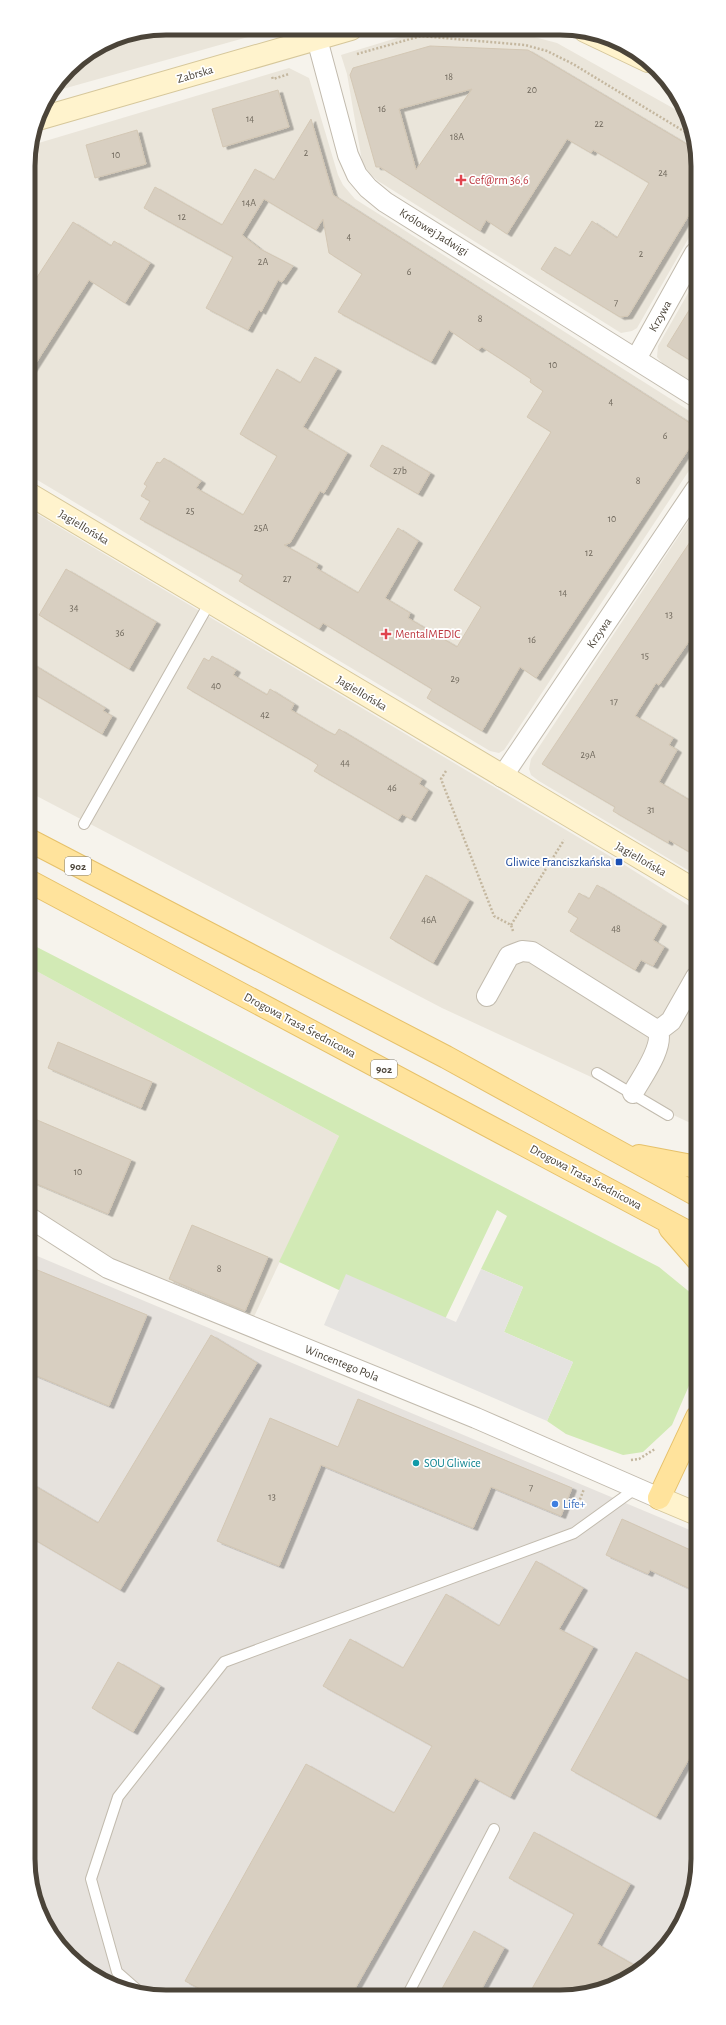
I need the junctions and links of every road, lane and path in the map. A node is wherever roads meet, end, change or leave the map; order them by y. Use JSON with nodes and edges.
{"nodes":[{"id":1,"x":330,"y":35,"type":"edge"},
{"id":2,"x":317,"y":39,"type":"junction"},
{"id":3,"x":354,"y":55,"type":"dead end"},
{"id":4,"x":45,"y":117,"type":"edge"},
{"id":5,"x":686,"y":133,"type":"edge"},
{"id":6,"x":691,"y":262,"type":"edge"},
{"id":7,"x":636,"y":359,"type":"junction"},
{"id":8,"x":691,"y":394,"type":"edge"},
{"id":9,"x":691,"y":496,"type":"edge"},
{"id":10,"x":35,"y":498,"type":"edge"},
{"id":11,"x":210,"y":602,"type":"junction"},
{"id":12,"x":448,"y":767,"type":"dead end"},
{"id":13,"x":502,"y":776,"type":"junction"},
{"id":14,"x":84,"y":824,"type":"dead end"},
{"id":15,"x":567,"y":836,"type":"dead end"},
{"id":16,"x":35,"y":843,"type":"edge"},
{"id":17,"x":35,"y":884,"type":"edge"},
{"id":18,"x":691,"y":888,"type":"edge"},
{"id":19,"x":35,"y":897,"type":"edge"},
{"id":20,"x":109,"y":924,"type":"junction"},
{"id":21,"x":511,"y":926,"type":"junction"},
{"id":22,"x":522,"y":951,"type":"junction"},
{"id":23,"x":691,"y":986,"type":"edge"},
{"id":24,"x":488,"y":996,"type":"dead end"},
{"id":25,"x":658,"y":1031,"type":"junction"},
{"id":26,"x":597,"y":1073,"type":"dead end"},
{"id":27,"x":633,"y":1093,"type":"junction"},
{"id":28,"x":668,"y":1115,"type":"dead end"},
{"id":29,"x":620,"y":1152,"type":"junction"},
{"id":30,"x":691,"y":1166,"type":"edge"},
{"id":31,"x":691,"y":1192,"type":"edge"},
{"id":32,"x":658,"y":1215,"type":"junction"},
{"id":33,"x":35,"y":1221,"type":"edge"},
{"id":34,"x":691,"y":1234,"type":"edge"},
{"id":35,"x":691,"y":1251,"type":"edge"},
{"id":36,"x":691,"y":1430,"type":"edge"},
{"id":37,"x":635,"y":1489,"type":"junction"},
{"id":38,"x":659,"y":1498,"type":"junction"},
{"id":39,"x":691,"y":1511,"type":"edge"},
{"id":40,"x":494,"y":1829,"type":"dead end"},
{"id":41,"x":133,"y":1986,"type":"edge"},
{"id":42,"x":412,"y":1990,"type":"edge"}],
"edges":[{"from":1,"to":2,"type":"street","name":"Zabrska"},
{"from":2,"to":4,"type":"street","name":"Zabrska"},
{"from":2,"to":7,"type":"street","name":"Królowej Jadwigi"},
{"from":3,"to":5,"type":"path"},
{"from":6,"to":7,"type":"street","name":"Krzywa"},
{"from":7,"to":8,"type":"street"},
{"from":9,"to":13,"type":"street","name":"Krzywa"},
{"from":10,"to":11,"type":"street","name":"Jagiellońska"},
{"from":11,"to":13,"type":"street","name":"Jagiellońska"},
{"from":11,"to":14,"type":"lane"},
{"from":12,"to":21,"type":"path"},
{"from":13,"to":18,"type":"street","name":"Jagiellońska"},
{"from":15,"to":21,"type":"path"},
{"from":16,"to":29,"type":"main road","number":"902"},
{"from":17,"to":20,"type":"main road","name":"Drogowa Trasa Średnicowa","number":"902"},
{"from":19,"to":20,"type":"main road"},
{"from":20,"to":32,"type":"main road","name":"Drogowa Trasa Średnicowa","number":"902"},
{"from":21,"to":22,"type":"path"},
{"from":22,"to":24,"type":"street"},
{"from":22,"to":25,"type":"street"},
{"from":23,"to":25,"type":"street"},
{"from":25,"to":27,"type":"street"},
{"from":26,"to":27,"type":"lane"},
{"from":27,"to":28,"type":"lane"},
{"from":29,"to":30,"type":"main road"},
{"from":29,"to":31,"type":"main road","number":"902"},
{"from":32,"to":34,"type":"main road","name":"Drogowa Trasa Średnicowa","number":"902"},
{"from":32,"to":35,"type":"main road"},
{"from":33,"to":37,"type":"street","name":"Wincentego Pola"},
{"from":36,"to":38,"type":"main road"},
{"from":37,"to":38,"type":"street","name":"Wincentego Pola"},
{"from":37,"to":41,"type":"lane"},
{"from":38,"to":39,"type":"street"},
{"from":40,"to":42,"type":"lane"}]}
